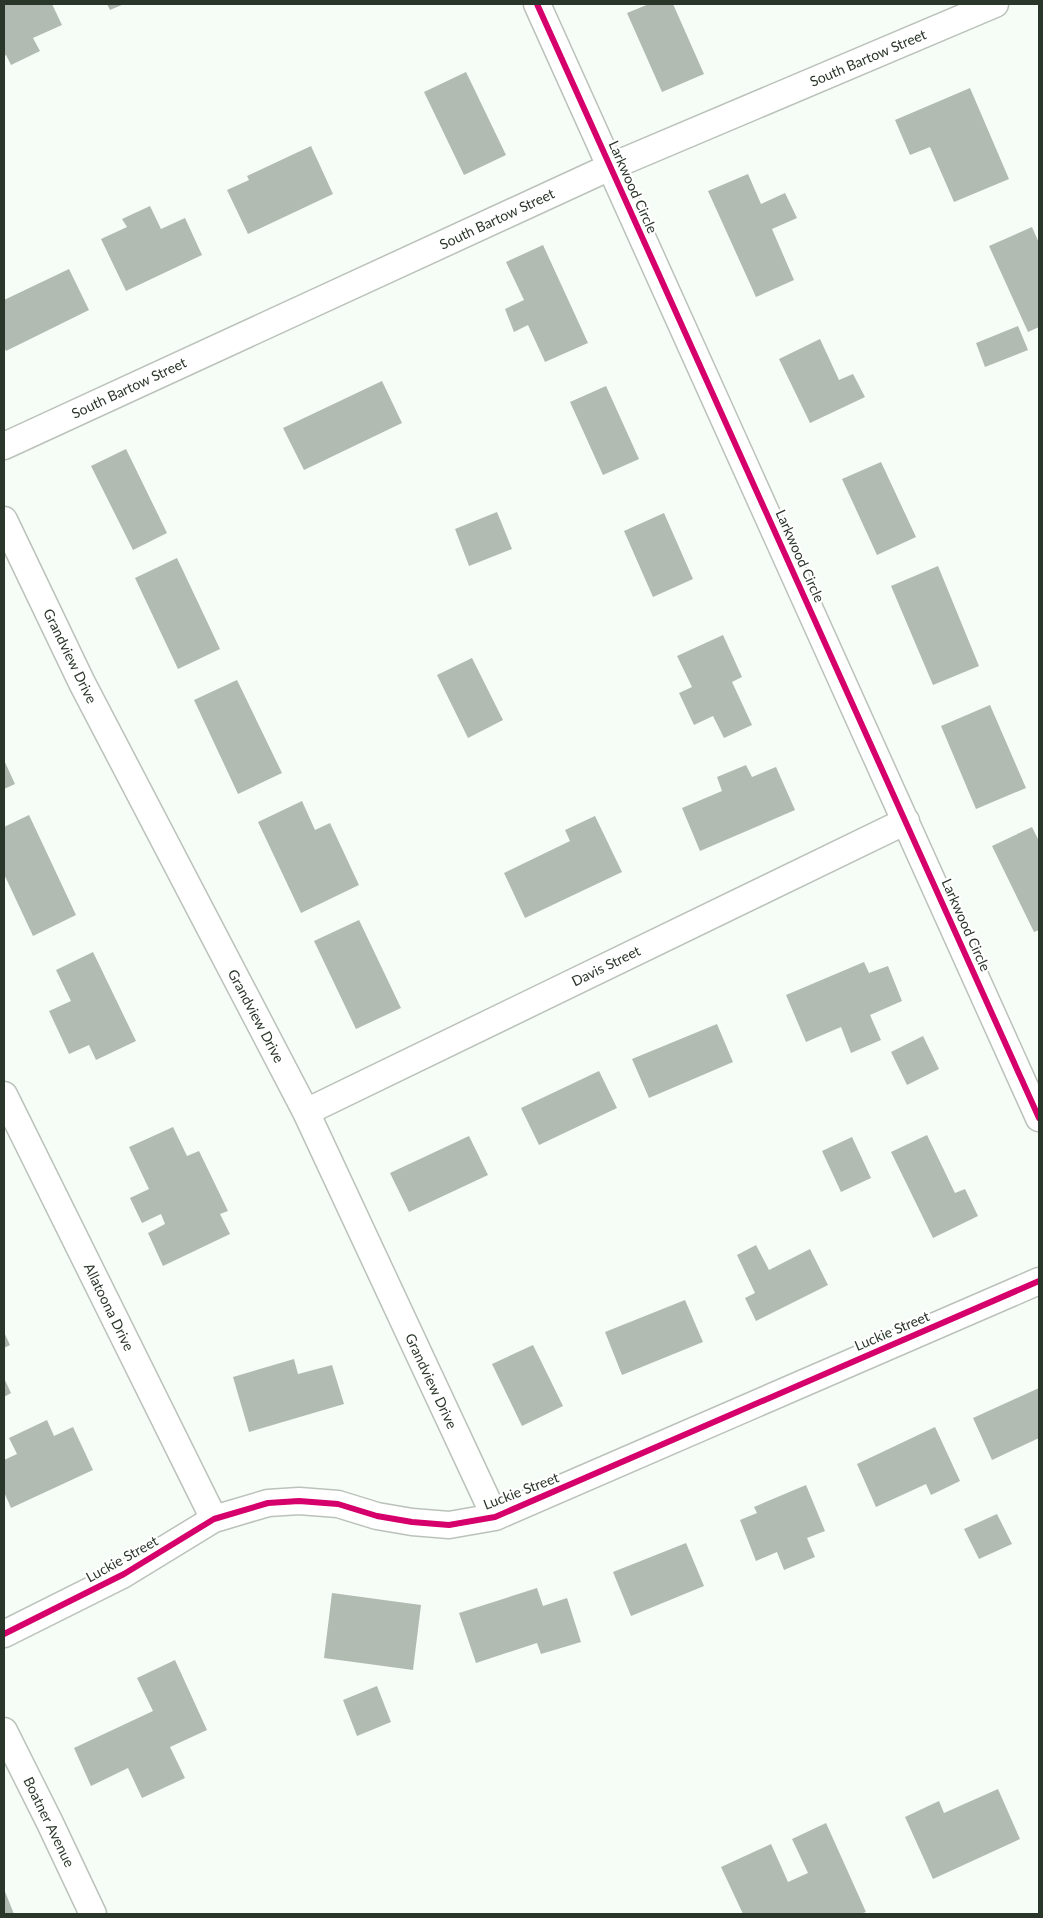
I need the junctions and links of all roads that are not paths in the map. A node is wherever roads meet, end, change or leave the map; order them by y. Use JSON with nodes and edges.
{"nodes":[{"id":1,"x":537,"y":4,"type":"edge"},
{"id":2,"x":994,"y":4,"type":"edge"},
{"id":3,"x":610,"y":167,"type":"junction"},
{"id":4,"x":4,"y":446,"type":"edge"},
{"id":5,"x":4,"y":520,"type":"edge"},
{"id":6,"x":906,"y":821,"type":"junction"},
{"id":7,"x":4,"y":1095,"type":"edge"},
{"id":8,"x":306,"y":1112,"type":"junction"},
{"id":9,"x":1039,"y":1118,"type":"edge"},
{"id":10,"x":1039,"y":1281,"type":"edge"},
{"id":11,"x":495,"y":1517,"type":"junction"},
{"id":12,"x":214,"y":1519,"type":"junction"},
{"id":13,"x":4,"y":1634,"type":"edge"},
{"id":14,"x":4,"y":1731,"type":"edge"},
{"id":15,"x":93,"y":1914,"type":"edge"}],
"edges":[{"from":1,"to":3,"type":"street","name":"Larkwood Circle"},
{"from":2,"to":3,"type":"street","name":"South Bartow Street"},
{"from":3,"to":4,"type":"street","name":"South Bartow Street"},
{"from":3,"to":6,"type":"street","name":"Larkwood Circle"},
{"from":5,"to":8,"type":"street","name":"Grandview Drive"},
{"from":6,"to":8,"type":"street","name":"Davis Street"},
{"from":6,"to":9,"type":"street","name":"Larkwood Circle"},
{"from":7,"to":12,"type":"street","name":"Allatoona Drive"},
{"from":8,"to":11,"type":"street","name":"Grandview Drive"},
{"from":10,"to":11,"type":"street","name":"Luckie Street"},
{"from":11,"to":12,"type":"street","name":"Luckie Street"},
{"from":12,"to":13,"type":"street","name":"Luckie Street"},
{"from":14,"to":15,"type":"street","name":"Boatner Avenue"}]}
